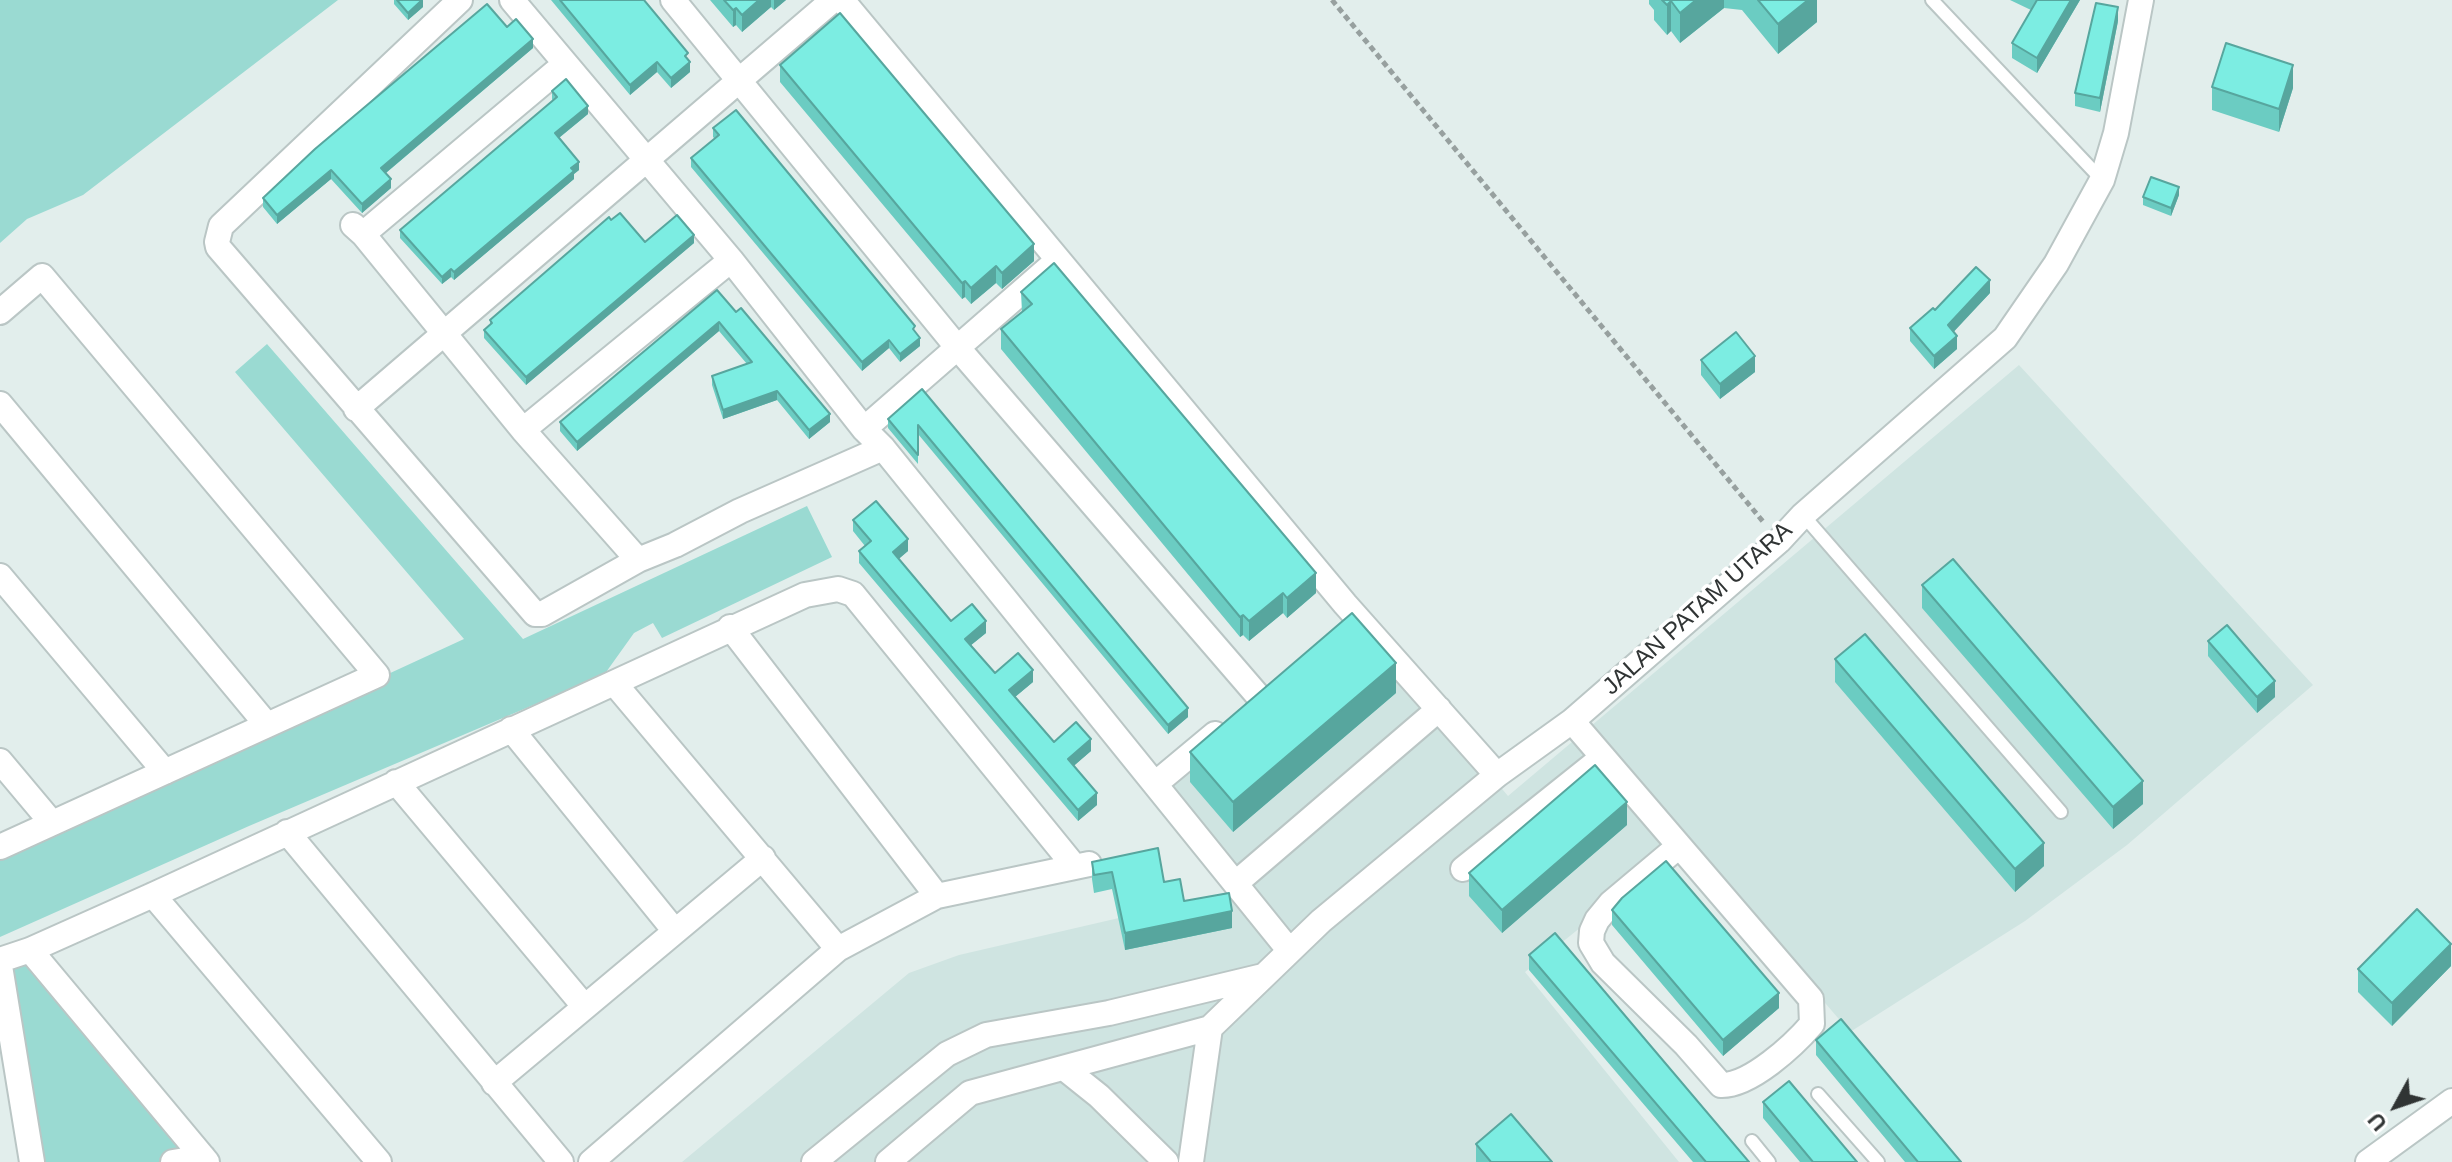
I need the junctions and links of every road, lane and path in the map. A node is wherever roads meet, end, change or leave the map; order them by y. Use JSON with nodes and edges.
{"nodes":[{"id":1,"x":460,"y":0,"type":"edge"},
{"id":2,"x":512,"y":0,"type":"edge"},
{"id":3,"x":673,"y":0,"type":"edge"},
{"id":4,"x":833,"y":0,"type":"edge"},
{"id":5,"x":842,"y":0,"type":"edge"},
{"id":6,"x":1332,"y":0,"type":"edge"},
{"id":7,"x":1932,"y":0,"type":"edge"},
{"id":8,"x":2141,"y":0,"type":"edge"},
{"id":9,"x":565,"y":64,"type":"junction"},
{"id":10,"x":739,"y":80,"type":"junction"},
{"id":11,"x":645,"y":160,"type":"junction"},
{"id":12,"x":2102,"y":180,"type":"junction"},
{"id":13,"x":731,"y":260,"type":"junction"},
{"id":14,"x":1058,"y":260,"type":"junction"},
{"id":15,"x":0,"y":312,"type":"edge"},
{"id":16,"x":443,"y":334,"type":"junction"},
{"id":17,"x":957,"y":347,"type":"junction"},
{"id":18,"x":0,"y":404,"type":"edge"},
{"id":19,"x":356,"y":409,"type":"junction"},
{"id":20,"x":864,"y":429,"type":"junction"},
{"id":21,"x":523,"y":430,"type":"junction"},
{"id":22,"x":883,"y":448,"type":"junction"},
{"id":23,"x":1803,"y":515,"type":"junction"},
{"id":24,"x":1779,"y":541,"type":"junction"},
{"id":25,"x":638,"y":560,"type":"junction"},
{"id":26,"x":0,"y":576,"type":"edge"},
{"id":27,"x":730,"y":627,"type":"junction"},
{"id":28,"x":1279,"y":682,"type":"edge"},
{"id":29,"x":615,"y":684,"type":"junction"},
{"id":30,"x":1259,"y":697,"type":"junction"},
{"id":31,"x":1439,"y":709,"type":"junction"},
{"id":32,"x":1572,"y":721,"type":"junction"},
{"id":33,"x":267,"y":725,"type":"junction"},
{"id":34,"x":511,"y":729,"type":"junction"},
{"id":35,"x":1603,"y":757,"type":"junction"},
{"id":36,"x":0,"y":761,"type":"edge"},
{"id":37,"x":165,"y":772,"type":"junction"},
{"id":38,"x":1497,"y":775,"type":"junction"},
{"id":39,"x":396,"y":782,"type":"junction"},
{"id":40,"x":1155,"y":784,"type":"junction"},
{"id":41,"x":2061,"y":812,"type":"dead end"},
{"id":42,"x":52,"y":823,"type":"junction"},
{"id":43,"x":287,"y":832,"type":"junction"},
{"id":44,"x":1679,"y":846,"type":"junction"},
{"id":45,"x":0,"y":847,"type":"edge"},
{"id":46,"x":763,"y":858,"type":"junction"},
{"id":47,"x":1115,"y":859,"type":"edge"},
{"id":48,"x":1075,"y":867,"type":"junction"},
{"id":49,"x":1463,"y":869,"type":"dead end"},
{"id":50,"x":1236,"y":883,"type":"junction"},
{"id":51,"x":153,"y":895,"type":"junction"},
{"id":52,"x":937,"y":896,"type":"junction"},
{"id":53,"x":674,"y":930,"type":"junction"},
{"id":54,"x":838,"y":949,"type":"junction"},
{"id":55,"x":30,"y":950,"type":"junction"},
{"id":56,"x":1289,"y":950,"type":"junction"},
{"id":57,"x":0,"y":960,"type":"edge"},
{"id":58,"x":0,"y":966,"type":"edge"},
{"id":59,"x":1266,"y":976,"type":"junction"},
{"id":60,"x":584,"y":1006,"type":"junction"},
{"id":61,"x":1210,"y":1028,"type":"junction"},
{"id":62,"x":1064,"y":1068,"type":"junction"},
{"id":63,"x":494,"y":1083,"type":"junction"},
{"id":64,"x":1818,"y":1094,"type":"dead end"},
{"id":65,"x":2452,"y":1101,"type":"edge"},
{"id":66,"x":1752,"y":1141,"type":"dead end"},
{"id":67,"x":205,"y":1159,"type":"edge"},
{"id":68,"x":551,"y":1159,"type":"edge"},
{"id":69,"x":32,"y":1162,"type":"edge"},
{"id":70,"x":173,"y":1162,"type":"edge"},
{"id":71,"x":379,"y":1162,"type":"edge"},
{"id":72,"x":591,"y":1162,"type":"edge"},
{"id":73,"x":814,"y":1162,"type":"edge"},
{"id":74,"x":888,"y":1162,"type":"edge"},
{"id":75,"x":1166,"y":1162,"type":"edge"},
{"id":76,"x":1191,"y":1162,"type":"edge"},
{"id":77,"x":1769,"y":1162,"type":"edge"},
{"id":78,"x":1878,"y":1162,"type":"edge"},
{"id":79,"x":2368,"y":1162,"type":"edge"}],
"edges":[{"from":1,"to":19,"type":"street"},
{"from":2,"to":9,"type":"street"},
{"from":3,"to":10,"type":"street"},
{"from":4,"to":10,"type":"street"},
{"from":5,"to":14,"type":"street"},
{"from":6,"to":24,"type":"path"},
{"from":7,"to":12,"type":"lane"},
{"from":8,"to":12,"type":"street","name":"JALAN PATAM UTARA"},
{"from":9,"to":11,"type":"street"},
{"from":9,"to":16,"type":"street"},
{"from":10,"to":11,"type":"street"},
{"from":10,"to":17,"type":"street"},
{"from":11,"to":13,"type":"street"},
{"from":11,"to":16,"type":"street"},
{"from":12,"to":23,"type":"street","name":"JALAN PATAM UTARA"},
{"from":13,"to":20,"type":"street"},
{"from":13,"to":21,"type":"street"},
{"from":14,"to":17,"type":"street"},
{"from":14,"to":31,"type":"street"},
{"from":15,"to":33,"type":"street"},
{"from":16,"to":19,"type":"street"},
{"from":16,"to":21,"type":"street"},
{"from":17,"to":20,"type":"street"},
{"from":17,"to":30,"type":"street"},
{"from":18,"to":33,"type":"street"},
{"from":19,"to":25,"type":"street"},
{"from":20,"to":22,"type":"street"},
{"from":21,"to":25,"type":"street"},
{"from":22,"to":25,"type":"street"},
{"from":22,"to":40,"type":"street"},
{"from":23,"to":24,"type":"street","name":"JALAN PATAM UTARA"},
{"from":23,"to":41,"type":"lane"},
{"from":24,"to":32,"type":"street","name":"JALAN PATAM UTARA"},
{"from":26,"to":37,"type":"street"},
{"from":27,"to":29,"type":"street"},
{"from":27,"to":48,"type":"street"},
{"from":27,"to":52,"type":"street"},
{"from":28,"to":30,"type":"street"},
{"from":29,"to":34,"type":"street"},
{"from":29,"to":46,"type":"street"},
{"from":30,"to":40,"type":"street"},
{"from":31,"to":38,"type":"street"},
{"from":31,"to":50,"type":"street"},
{"from":32,"to":35,"type":"street"},
{"from":32,"to":38,"type":"street","name":"JALAN PATAM UTARA"},
{"from":33,"to":37,"type":"street"},
{"from":34,"to":39,"type":"street"},
{"from":34,"to":53,"type":"street"},
{"from":35,"to":44,"type":"street"},
{"from":35,"to":49,"type":"street"},
{"from":36,"to":42,"type":"street"},
{"from":37,"to":42,"type":"street"},
{"from":38,"to":56,"type":"street","name":"JALAN PATAM UTARA"},
{"from":39,"to":43,"type":"street"},
{"from":39,"to":60,"type":"street"},
{"from":40,"to":50,"type":"street"},
{"from":42,"to":45,"type":"street"},
{"from":43,"to":51,"type":"street"},
{"from":43,"to":63,"type":"street"},
{"from":44,"to":44,"type":"street"},
{"from":46,"to":53,"type":"street"},
{"from":46,"to":54,"type":"street"},
{"from":47,"to":48,"type":"street"},
{"from":48,"to":52,"type":"street"},
{"from":50,"to":56,"type":"street"},
{"from":51,"to":55,"type":"street"},
{"from":51,"to":71,"type":"street"},
{"from":52,"to":54,"type":"street"},
{"from":53,"to":60,"type":"street"},
{"from":54,"to":72,"type":"street"},
{"from":55,"to":57,"type":"street"},
{"from":55,"to":67,"type":"street"},
{"from":56,"to":59,"type":"street","name":"JALAN PATAM UTARA"},
{"from":58,"to":69,"type":"street"},
{"from":59,"to":61,"type":"street","name":"JALAN PATAM UTARA"},
{"from":59,"to":73,"type":"street"},
{"from":60,"to":63,"type":"street"},
{"from":61,"to":62,"type":"street"},
{"from":61,"to":76,"type":"street"},
{"from":62,"to":74,"type":"street"},
{"from":62,"to":75,"type":"street"},
{"from":63,"to":68,"type":"street"},
{"from":64,"to":78,"type":"lane"},
{"from":65,"to":79,"type":"street"},
{"from":66,"to":77,"type":"lane"},
{"from":67,"to":70,"type":"street"}]}
